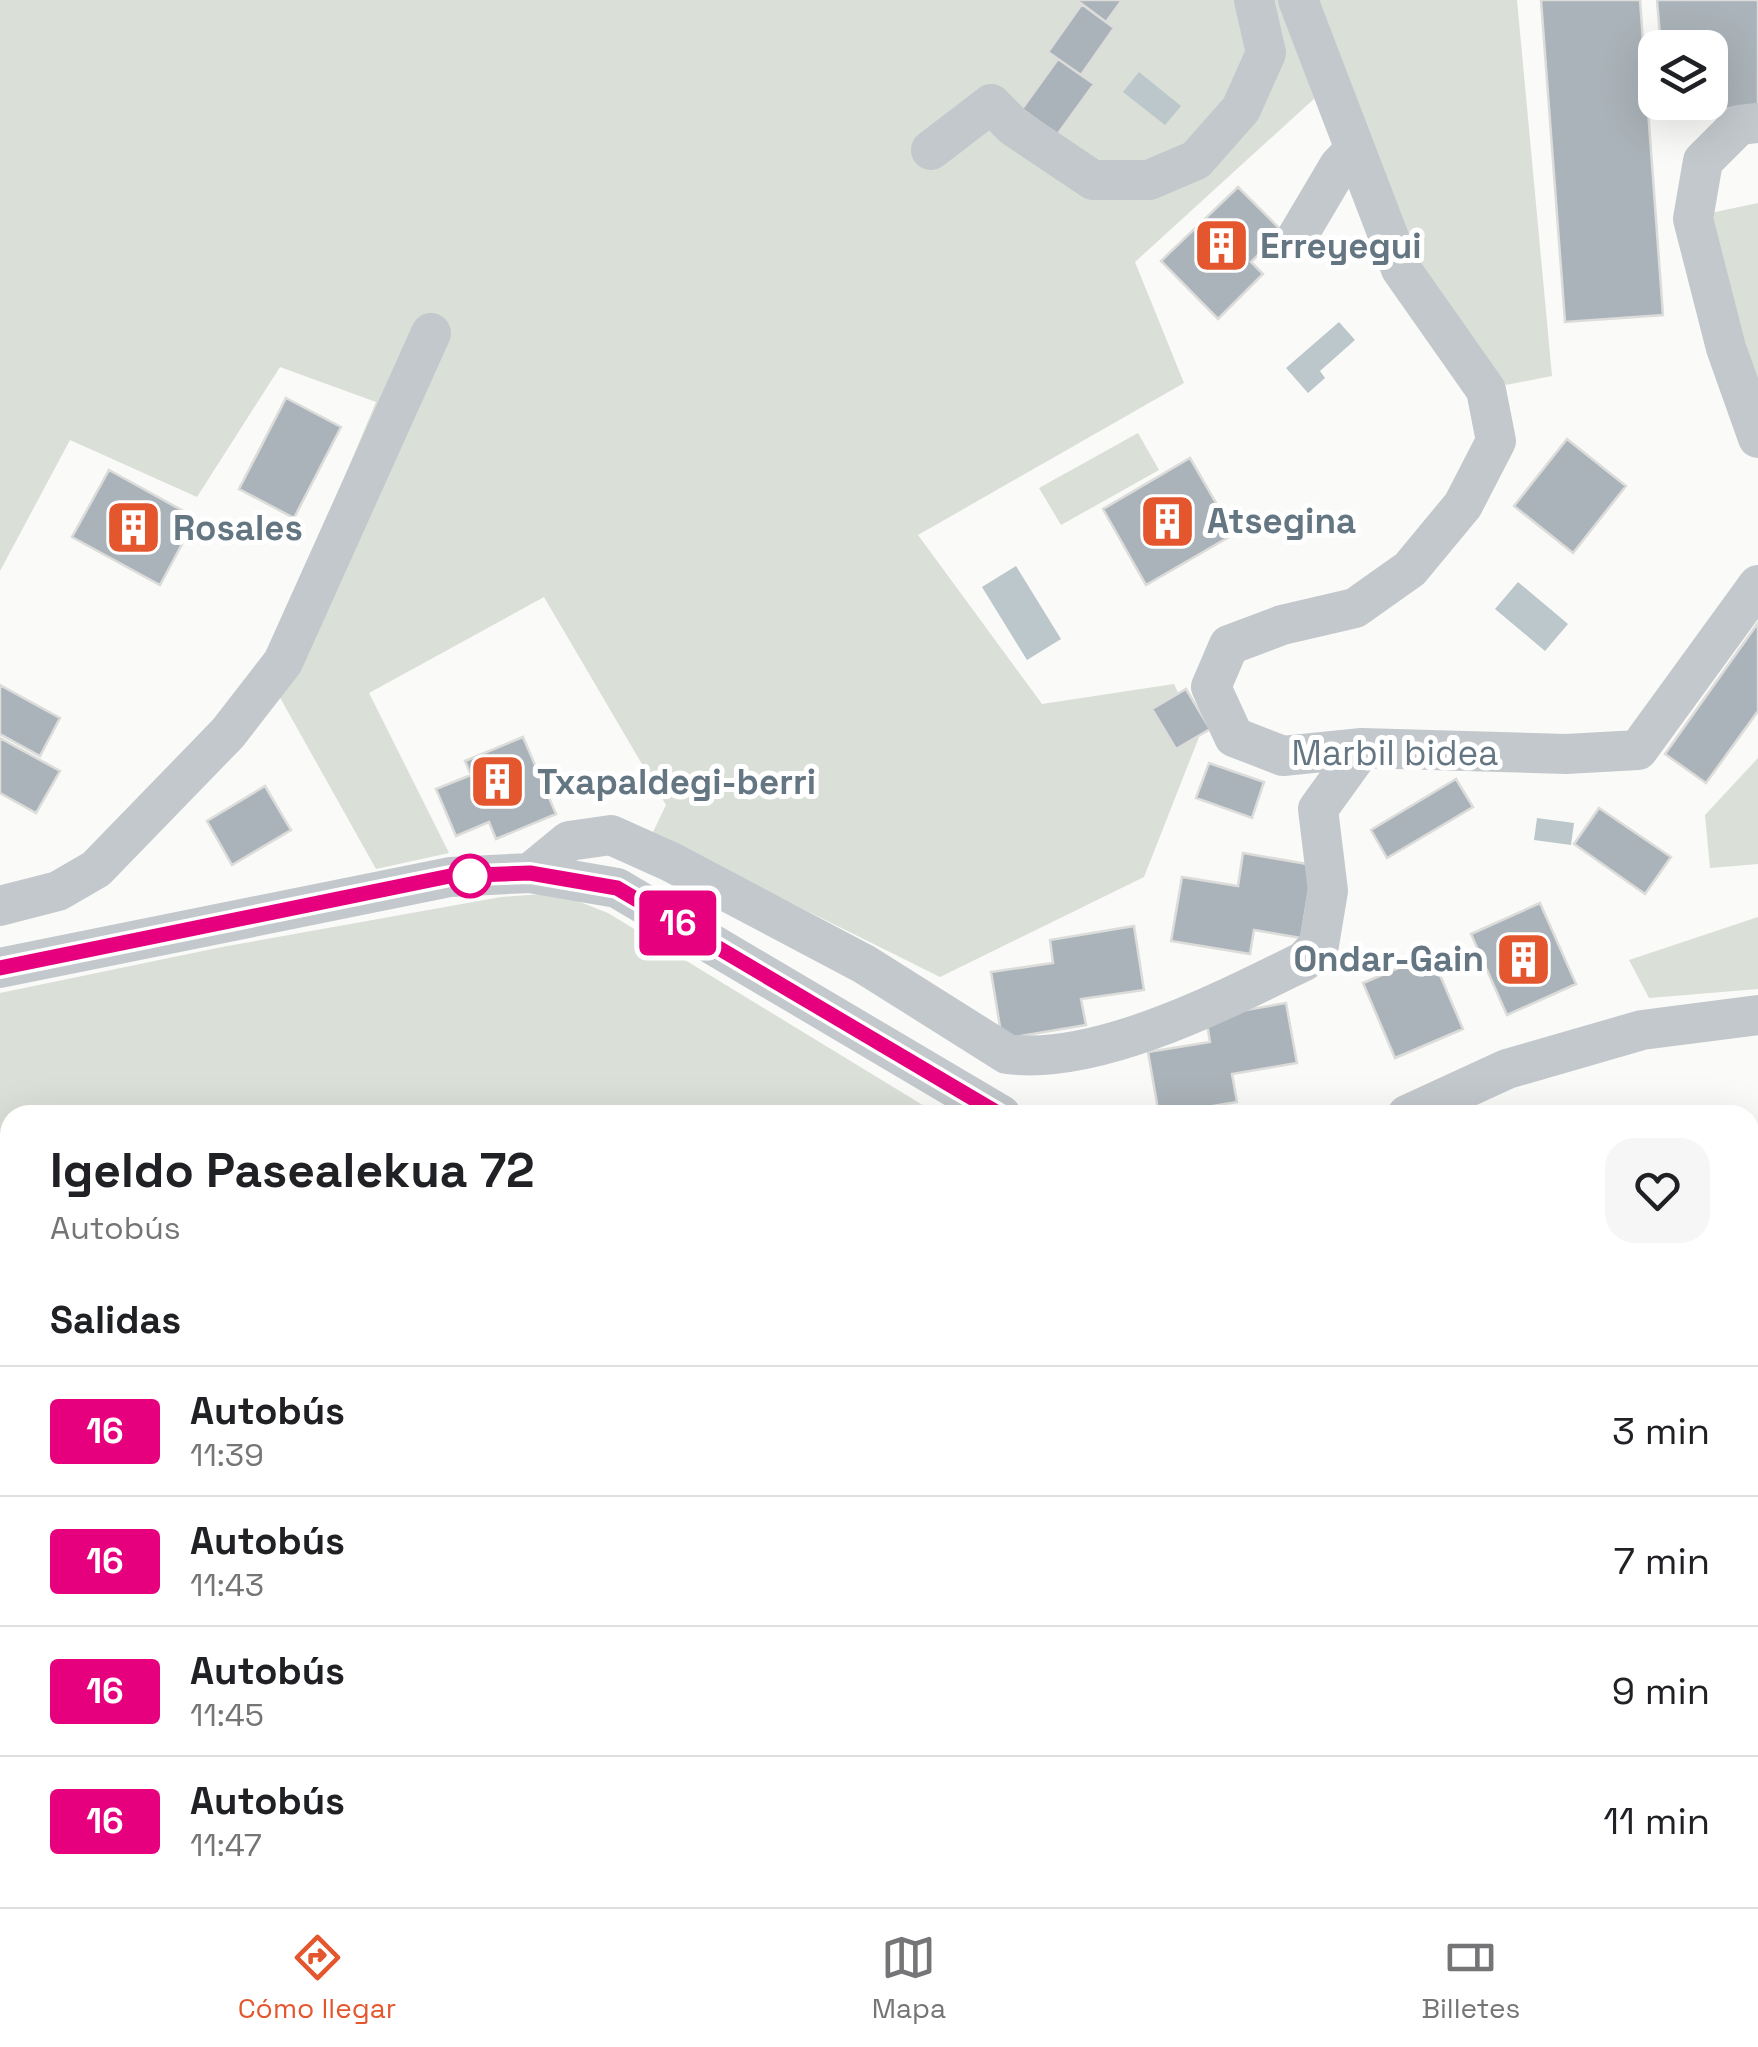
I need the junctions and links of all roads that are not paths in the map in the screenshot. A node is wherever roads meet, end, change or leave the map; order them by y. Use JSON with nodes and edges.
{"nodes":[{"id":1,"x":1254,"y":0,"type":"edge"},
{"id":2,"x":1298,"y":0,"type":"edge"},
{"id":3,"x":1758,"y":122,"type":"edge"},
{"id":4,"x":1355,"y":149,"type":"junction"},
{"id":5,"x":931,"y":150,"type":"dead end"},
{"id":6,"x":1298,"y":237,"type":"dead end"},
{"id":7,"x":431,"y":333,"type":"dead end"},
{"id":8,"x":1758,"y":438,"type":"edge"},
{"id":9,"x":1758,"y":585,"type":"edge"},
{"id":10,"x":1362,"y":748,"type":"junction"},
{"id":11,"x":530,"y":873,"type":"junction"},
{"id":12,"x":0,"y":906,"type":"edge"},
{"id":13,"x":0,"y":968,"type":"edge"},
{"id":14,"x":1758,"y":1015,"type":"edge"},
{"id":15,"x":984,"y":1105,"type":"edge"},
{"id":16,"x":1429,"y":1105,"type":"edge"}],
"edges":[{"from":1,"to":5,"type":"street"},
{"from":2,"to":4,"type":"street","name":"Marbil bidea"},
{"from":3,"to":8,"type":"street"},
{"from":4,"to":6,"type":"street"},
{"from":4,"to":10,"type":"street","name":"Marbil bidea"},
{"from":7,"to":12,"type":"street"},
{"from":9,"to":10,"type":"street","name":"Marbil bidea"},
{"from":10,"to":11,"type":"street"},
{"from":11,"to":13,"type":"street"},
{"from":11,"to":15,"type":"street"},
{"from":14,"to":16,"type":"street"}]}
